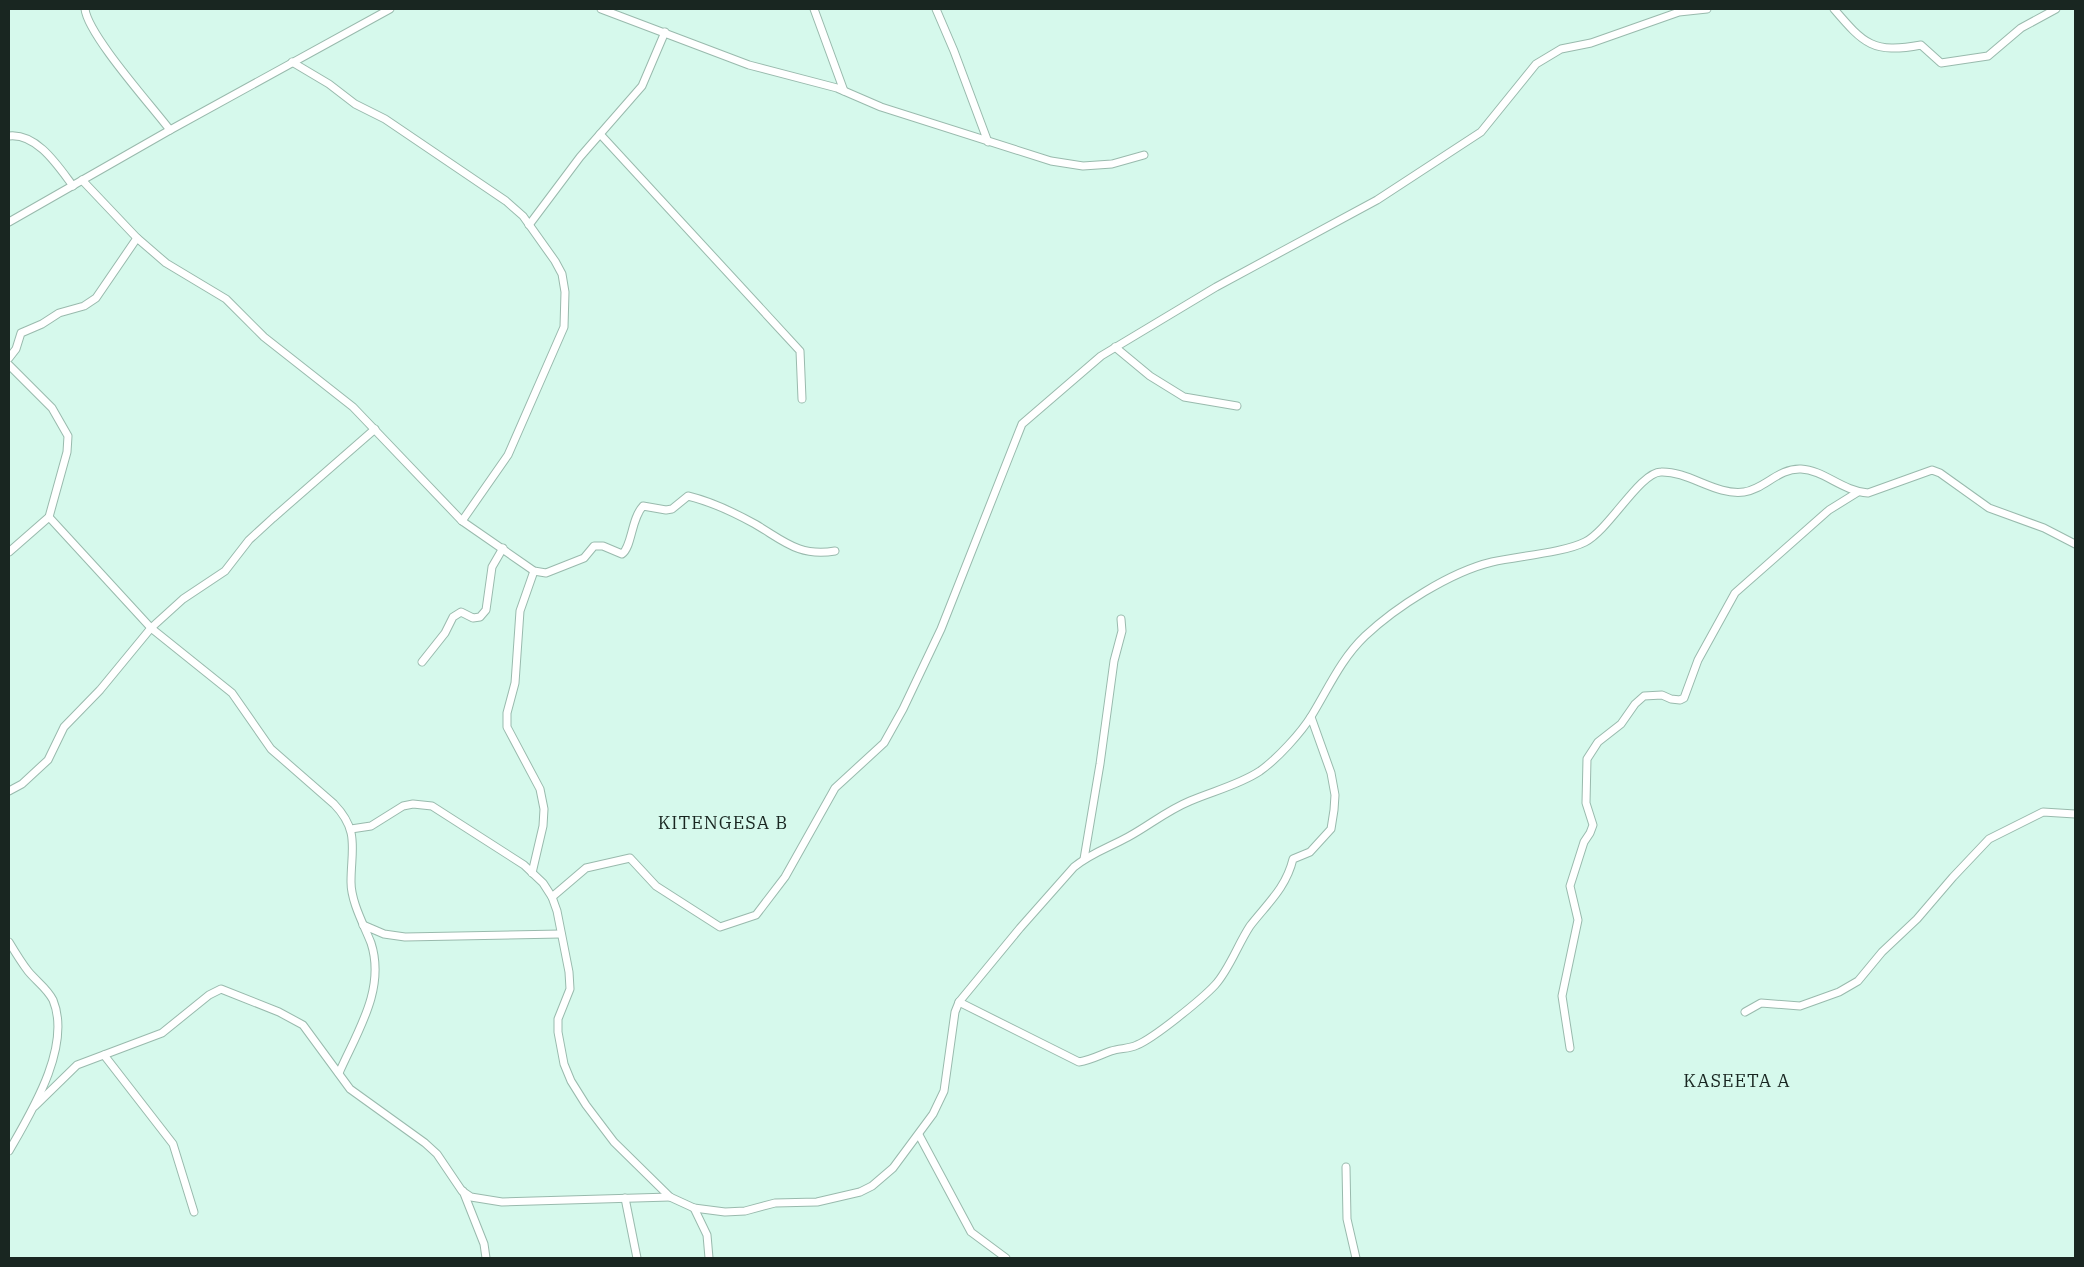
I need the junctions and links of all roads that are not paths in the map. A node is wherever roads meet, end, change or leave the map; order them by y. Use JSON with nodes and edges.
{"nodes":[{"id":1,"x":84,"y":9,"type":"edge"},
{"id":2,"x":390,"y":9,"type":"edge"},
{"id":3,"x":601,"y":9,"type":"edge"},
{"id":4,"x":814,"y":9,"type":"edge"},
{"id":5,"x":936,"y":9,"type":"edge"},
{"id":6,"x":1707,"y":9,"type":"edge"},
{"id":7,"x":1834,"y":9,"type":"edge"},
{"id":8,"x":2056,"y":9,"type":"edge"},
{"id":9,"x":665,"y":32,"type":"junction"},
{"id":10,"x":292,"y":62,"type":"junction"},
{"id":11,"x":844,"y":91,"type":"junction"},
{"id":12,"x":170,"y":130,"type":"junction"},
{"id":13,"x":600,"y":134,"type":"junction"},
{"id":14,"x":9,"y":136,"type":"edge"},
{"id":15,"x":988,"y":142,"type":"junction"},
{"id":16,"x":1144,"y":155,"type":"dead end"},
{"id":17,"x":82,"y":180,"type":"junction"},
{"id":18,"x":73,"y":186,"type":"junction"},
{"id":19,"x":9,"y":222,"type":"edge"},
{"id":20,"x":529,"y":224,"type":"junction"},
{"id":21,"x":137,"y":238,"type":"junction"},
{"id":22,"x":1115,"y":347,"type":"junction"},
{"id":23,"x":9,"y":358,"type":"edge"},
{"id":24,"x":9,"y":365,"type":"edge"},
{"id":25,"x":802,"y":399,"type":"dead end"},
{"id":26,"x":1237,"y":406,"type":"dead end"},
{"id":27,"x":375,"y":429,"type":"junction"},
{"id":28,"x":1858,"y":492,"type":"junction"},
{"id":29,"x":49,"y":517,"type":"junction"},
{"id":30,"x":462,"y":521,"type":"junction"},
{"id":31,"x":2075,"y":544,"type":"edge"},
{"id":32,"x":503,"y":548,"type":"junction"},
{"id":33,"x":9,"y":552,"type":"edge"},
{"id":34,"x":835,"y":552,"type":"dead end"},
{"id":35,"x":534,"y":571,"type":"junction"},
{"id":36,"x":1121,"y":619,"type":"dead end"},
{"id":37,"x":151,"y":628,"type":"junction"},
{"id":38,"x":422,"y":662,"type":"dead end"},
{"id":39,"x":1311,"y":717,"type":"junction"},
{"id":40,"x":9,"y":791,"type":"edge"},
{"id":41,"x":2075,"y":814,"type":"edge"},
{"id":42,"x":351,"y":829,"type":"junction"},
{"id":43,"x":1084,"y":859,"type":"junction"},
{"id":44,"x":532,"y":873,"type":"junction"},
{"id":45,"x":552,"y":897,"type":"junction"},
{"id":46,"x":364,"y":925,"type":"junction"},
{"id":47,"x":561,"y":934,"type":"junction"},
{"id":48,"x":9,"y":942,"type":"edge"},
{"id":49,"x":960,"y":1002,"type":"junction"},
{"id":50,"x":1745,"y":1012,"type":"dead end"},
{"id":51,"x":1570,"y":1048,"type":"dead end"},
{"id":52,"x":104,"y":1055,"type":"junction"},
{"id":53,"x":338,"y":1073,"type":"junction"},
{"id":54,"x":35,"y":1106,"type":"junction"},
{"id":55,"x":919,"y":1135,"type":"junction"},
{"id":56,"x":9,"y":1150,"type":"edge"},
{"id":57,"x":1346,"y":1167,"type":"dead end"},
{"id":58,"x":462,"y":1191,"type":"junction"},
{"id":59,"x":670,"y":1197,"type":"junction"},
{"id":60,"x":625,"y":1198,"type":"junction"},
{"id":61,"x":694,"y":1208,"type":"junction"},
{"id":62,"x":194,"y":1212,"type":"dead end"},
{"id":63,"x":486,"y":1258,"type":"edge"},
{"id":64,"x":636,"y":1258,"type":"edge"},
{"id":65,"x":709,"y":1258,"type":"edge"},
{"id":66,"x":1006,"y":1258,"type":"edge"},
{"id":67,"x":1356,"y":1258,"type":"edge"}],
"edges":[{"from":1,"to":12,"type":"street"},
{"from":2,"to":10,"type":"street"},
{"from":3,"to":9,"type":"street"},
{"from":4,"to":11,"type":"street"},
{"from":5,"to":15,"type":"street"},
{"from":6,"to":22,"type":"street"},
{"from":7,"to":8,"type":"street"},
{"from":9,"to":11,"type":"street"},
{"from":9,"to":13,"type":"street"},
{"from":10,"to":12,"type":"street"},
{"from":10,"to":20,"type":"street"},
{"from":11,"to":15,"type":"street"},
{"from":12,"to":17,"type":"street"},
{"from":13,"to":20,"type":"street"},
{"from":13,"to":25,"type":"street"},
{"from":14,"to":18,"type":"street"},
{"from":15,"to":16,"type":"street"},
{"from":17,"to":18,"type":"street"},
{"from":17,"to":21,"type":"street"},
{"from":18,"to":19,"type":"street"},
{"from":20,"to":30,"type":"street"},
{"from":21,"to":23,"type":"street"},
{"from":21,"to":27,"type":"street"},
{"from":22,"to":26,"type":"street"},
{"from":22,"to":45,"type":"street"},
{"from":24,"to":29,"type":"street"},
{"from":27,"to":30,"type":"street"},
{"from":27,"to":37,"type":"street"},
{"from":28,"to":31,"type":"street"},
{"from":28,"to":39,"type":"street"},
{"from":28,"to":51,"type":"street"},
{"from":29,"to":33,"type":"street"},
{"from":29,"to":37,"type":"street"},
{"from":30,"to":32,"type":"street"},
{"from":32,"to":35,"type":"street"},
{"from":32,"to":38,"type":"street"},
{"from":34,"to":35,"type":"street"},
{"from":35,"to":44,"type":"street"},
{"from":36,"to":43,"type":"street"},
{"from":37,"to":40,"type":"street"},
{"from":37,"to":42,"type":"street"},
{"from":39,"to":43,"type":"street"},
{"from":39,"to":49,"type":"street"},
{"from":41,"to":50,"type":"street"},
{"from":42,"to":44,"type":"street"},
{"from":42,"to":46,"type":"street"},
{"from":43,"to":49,"type":"street"},
{"from":44,"to":45,"type":"street"},
{"from":45,"to":47,"type":"street"},
{"from":46,"to":47,"type":"street"},
{"from":46,"to":53,"type":"street"},
{"from":47,"to":59,"type":"street"},
{"from":48,"to":54,"type":"street"},
{"from":49,"to":55,"type":"street"},
{"from":52,"to":53,"type":"street"},
{"from":52,"to":54,"type":"street"},
{"from":52,"to":62,"type":"street"},
{"from":53,"to":58,"type":"street"},
{"from":54,"to":56,"type":"street"},
{"from":55,"to":61,"type":"street"},
{"from":55,"to":66,"type":"street"},
{"from":57,"to":67,"type":"street"},
{"from":58,"to":60,"type":"street"},
{"from":58,"to":63,"type":"street"},
{"from":59,"to":60,"type":"street"},
{"from":59,"to":61,"type":"street"},
{"from":60,"to":64,"type":"street"},
{"from":61,"to":65,"type":"street"}]}
